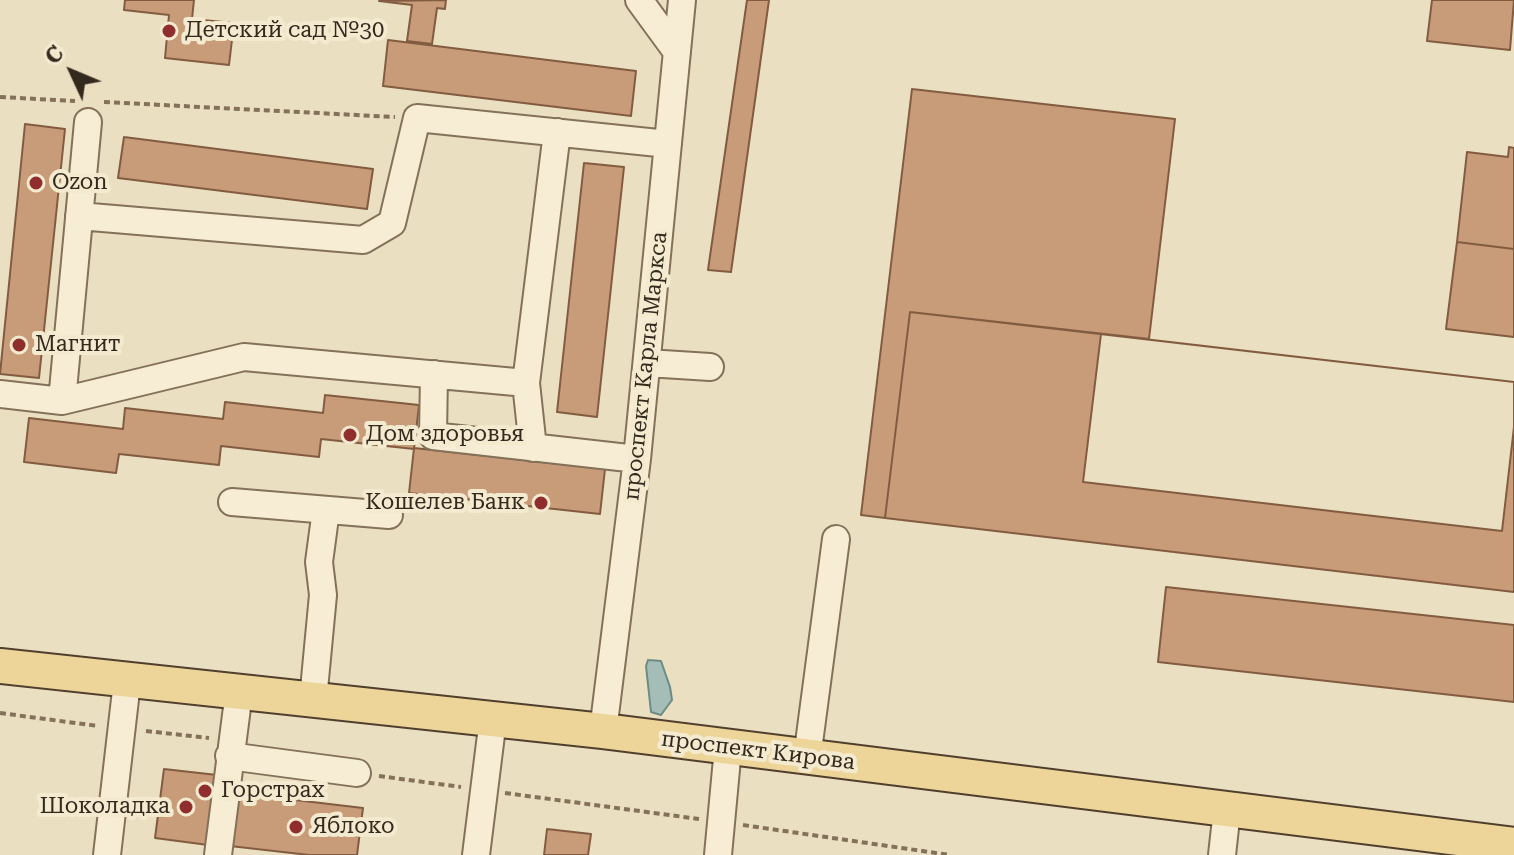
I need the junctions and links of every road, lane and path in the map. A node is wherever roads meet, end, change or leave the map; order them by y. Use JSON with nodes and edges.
{"nodes":[{"id":1,"x":639,"y":0,"type":"edge"},
{"id":2,"x":682,"y":0,"type":"edge"},
{"id":3,"x":677,"y":52,"type":"junction"},
{"id":4,"x":0,"y":97,"type":"edge"},
{"id":5,"x":86,"y":108,"type":"junction"},
{"id":6,"x":417,"y":118,"type":"junction"},
{"id":7,"x":557,"y":132,"type":"junction"},
{"id":8,"x":668,"y":144,"type":"junction"},
{"id":9,"x":79,"y":216,"type":"junction"},
{"id":10,"x":647,"y":363,"type":"junction"},
{"id":11,"x":710,"y":367,"type":"dead end"},
{"id":12,"x":434,"y":374,"type":"junction"},
{"id":13,"x":526,"y":383,"type":"junction"},
{"id":14,"x":0,"y":394,"type":"edge"},
{"id":15,"x":62,"y":401,"type":"junction"},
{"id":16,"x":533,"y":448,"type":"junction"},
{"id":17,"x":637,"y":459,"type":"junction"},
{"id":18,"x":232,"y":502,"type":"dead end"},
{"id":19,"x":326,"y":510,"type":"junction"},
{"id":20,"x":389,"y":515,"type":"dead end"},
{"id":21,"x":836,"y":539,"type":"dead end"},
{"id":22,"x":0,"y":666,"type":"edge"},
{"id":23,"x":127,"y":682,"type":"junction"},
{"id":24,"x":239,"y":692,"type":"junction"},
{"id":25,"x":304,"y":699,"type":"junction"},
{"id":26,"x":493,"y":719,"type":"junction"},
{"id":27,"x":603,"y":731,"type":"junction"},
{"id":28,"x":728,"y":748,"type":"junction"},
{"id":29,"x":229,"y":756,"type":"junction"},
{"id":30,"x":807,"y":758,"type":"junction"},
{"id":31,"x":357,"y":773,"type":"joint"},
{"id":32,"x":483,"y":790,"type":"junction"},
{"id":33,"x":1227,"y":810,"type":"junction"},
{"id":34,"x":721,"y":822,"type":"junction"},
{"id":35,"x":1514,"y":845,"type":"edge"},
{"id":36,"x":107,"y":855,"type":"edge"},
{"id":37,"x":218,"y":855,"type":"edge"},
{"id":38,"x":476,"y":855,"type":"edge"},
{"id":39,"x":718,"y":855,"type":"edge"},
{"id":40,"x":950,"y":855,"type":"edge"},
{"id":41,"x":1222,"y":855,"type":"edge"}],
"edges":[{"from":1,"to":3,"type":"street"},
{"from":2,"to":3,"type":"street","name":"проспект Карла Маркса"},
{"from":3,"to":8,"type":"street","name":"проспект Карла Маркса"},
{"from":4,"to":5,"type":"path"},
{"from":5,"to":6,"type":"path"},
{"from":5,"to":9,"type":"street"},
{"from":6,"to":7,"type":"street"},
{"from":6,"to":9,"type":"street"},
{"from":7,"to":8,"type":"street"},
{"from":7,"to":13,"type":"street"},
{"from":8,"to":10,"type":"street","name":"проспект Карла Маркса"},
{"from":9,"to":15,"type":"street"},
{"from":10,"to":11,"type":"street"},
{"from":10,"to":17,"type":"street","name":"проспект Карла Маркса"},
{"from":12,"to":13,"type":"street"},
{"from":12,"to":15,"type":"street"},
{"from":12,"to":16,"type":"street"},
{"from":13,"to":16,"type":"street"},
{"from":14,"to":15,"type":"street"},
{"from":16,"to":17,"type":"street"},
{"from":17,"to":27,"type":"street","name":"проспект Карла Маркса"},
{"from":18,"to":19,"type":"street"},
{"from":19,"to":20,"type":"street"},
{"from":19,"to":25,"type":"street"},
{"from":21,"to":30,"type":"street"},
{"from":22,"to":23,"type":"main road","name":"проспект Кирова"},
{"from":23,"to":24,"type":"main road","name":"проспект Кирова"},
{"from":23,"to":36,"type":"street"},
{"from":24,"to":25,"type":"main road","name":"проспект Кирова"},
{"from":24,"to":29,"type":"street"},
{"from":25,"to":26,"type":"main road","name":"проспект Кирова"},
{"from":26,"to":27,"type":"main road","name":"проспект Кирова"},
{"from":26,"to":32,"type":"street"},
{"from":27,"to":28,"type":"main road","name":"проспект Кирова"},
{"from":28,"to":30,"type":"main road","name":"проспект Кирова"},
{"from":28,"to":34,"type":"street"},
{"from":29,"to":31,"type":"street"},
{"from":29,"to":37,"type":"street"},
{"from":30,"to":33,"type":"main road","name":"проспект Кирова"},
{"from":31,"to":32,"type":"path"},
{"from":32,"to":34,"type":"path"},
{"from":32,"to":38,"type":"street"},
{"from":33,"to":35,"type":"main road","name":"проспект Кирова"},
{"from":33,"to":41,"type":"street"},
{"from":34,"to":39,"type":"street"},
{"from":34,"to":40,"type":"path"}]}
